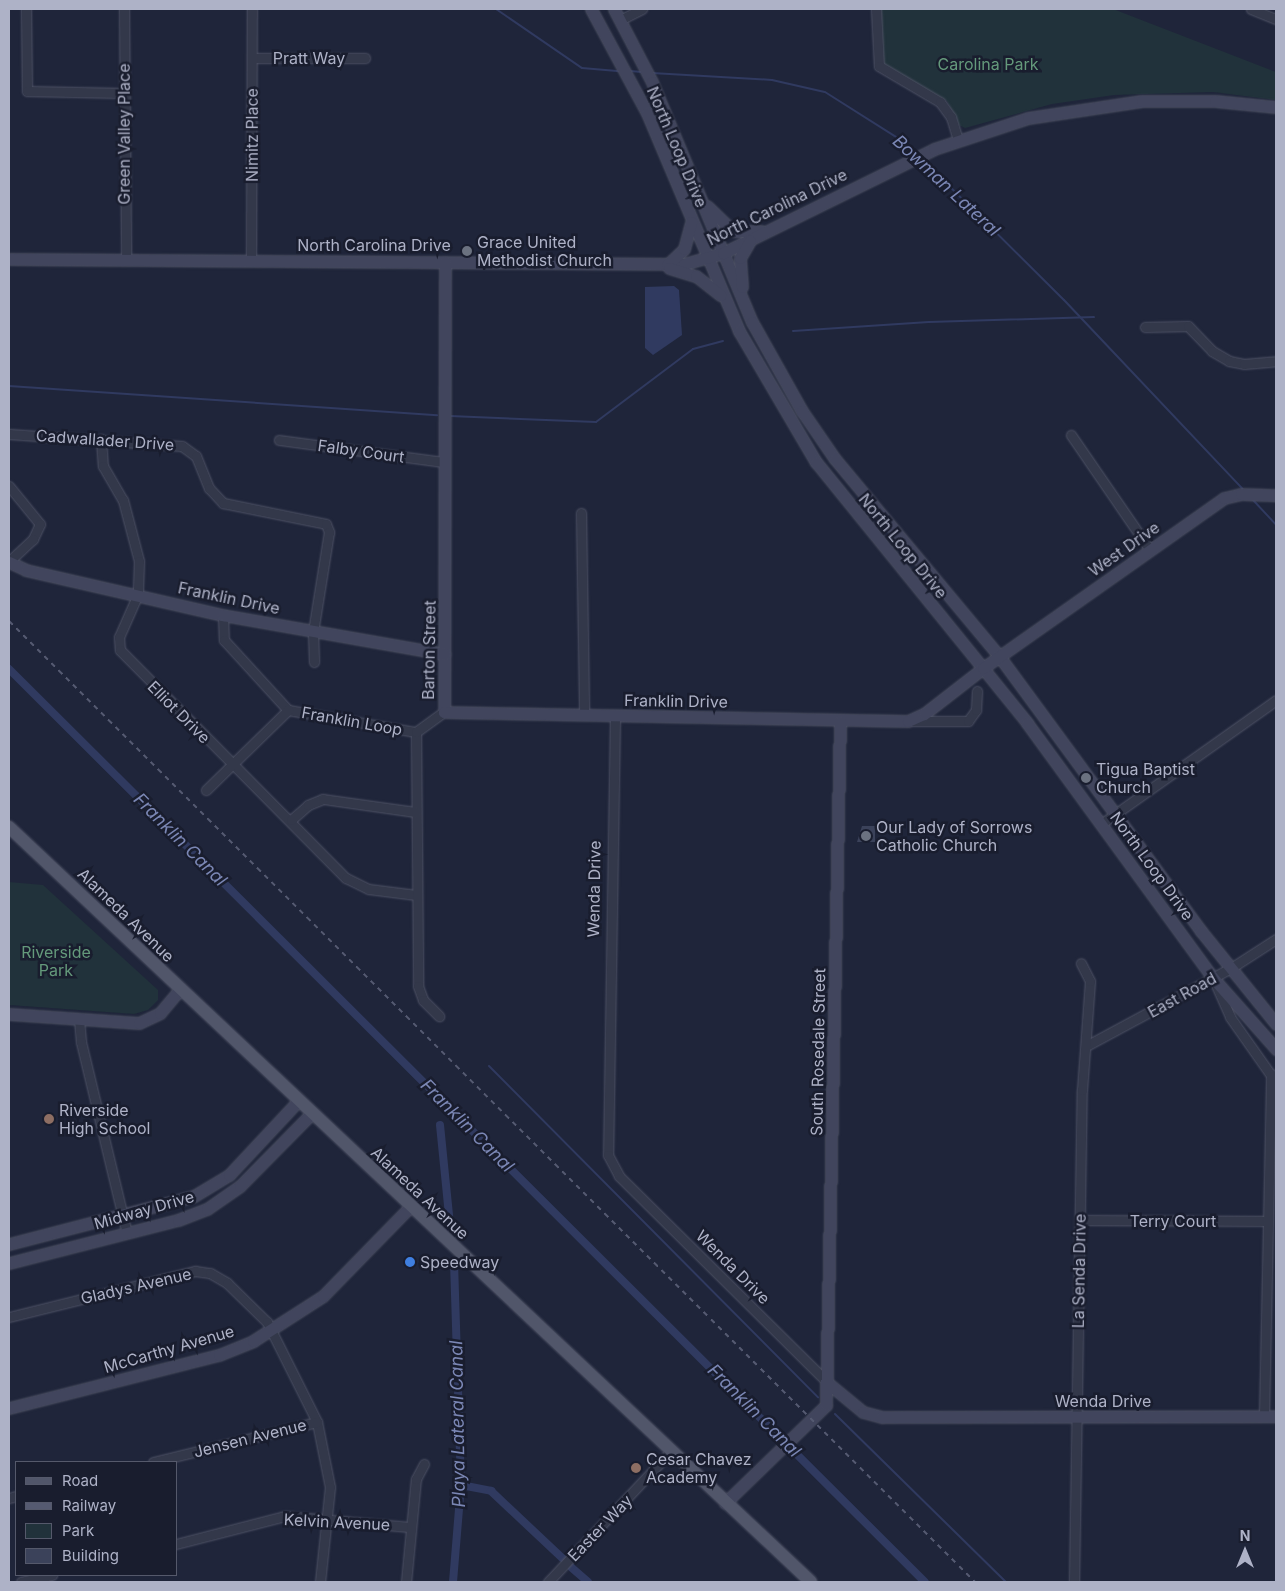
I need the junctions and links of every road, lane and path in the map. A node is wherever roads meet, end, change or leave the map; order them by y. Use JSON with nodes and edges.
{"nodes":[{"id":1,"x":26,"y":9,"type":"edge"},
{"id":2,"x":124,"y":9,"type":"edge"},
{"id":3,"x":252,"y":9,"type":"edge"},
{"id":4,"x":591,"y":9,"type":"edge"},
{"id":5,"x":614,"y":9,"type":"edge"},
{"id":6,"x":642,"y":9,"type":"edge"},
{"id":7,"x":876,"y":9,"type":"edge"},
{"id":8,"x":1251,"y":9,"type":"edge"},
{"id":9,"x":1276,"y":19,"type":"edge"},
{"id":10,"x":620,"y":20,"type":"junction"},
{"id":11,"x":252,"y":58,"type":"junction"},
{"id":12,"x":365,"y":58,"type":"dead end"},
{"id":13,"x":123,"y":93,"type":"junction"},
{"id":14,"x":1276,"y":107,"type":"edge"},
{"id":15,"x":958,"y":140,"type":"junction"},
{"id":16,"x":702,"y":200,"type":"junction"},
{"id":17,"x":691,"y":222,"type":"junction"},
{"id":18,"x":768,"y":231,"type":"junction"},
{"id":19,"x":752,"y":238,"type":"junction"},
{"id":20,"x":723,"y":254,"type":"junction"},
{"id":21,"x":9,"y":259,"type":"edge"},
{"id":22,"x":126,"y":259,"type":"junction"},
{"id":23,"x":252,"y":260,"type":"junction"},
{"id":24,"x":706,"y":260,"type":"junction"},
{"id":25,"x":445,"y":262,"type":"junction"},
{"id":26,"x":662,"y":265,"type":"junction"},
{"id":27,"x":726,"y":302,"type":"junction"},
{"id":28,"x":744,"y":303,"type":"junction"},
{"id":29,"x":1145,"y":327,"type":"dead end"},
{"id":30,"x":1276,"y":361,"type":"edge"},
{"id":31,"x":802,"y":411,"type":"junction"},
{"id":32,"x":788,"y":419,"type":"junction"},
{"id":33,"x":9,"y":434,"type":"edge"},
{"id":34,"x":1071,"y":435,"type":"dead end"},
{"id":35,"x":101,"y":440,"type":"junction"},
{"id":36,"x":279,"y":440,"type":"dead end"},
{"id":37,"x":443,"y":462,"type":"junction"},
{"id":38,"x":9,"y":486,"type":"edge"},
{"id":39,"x":1273,"y":494,"type":"edge"},
{"id":40,"x":582,"y":514,"type":"dead end"},
{"id":41,"x":1150,"y":550,"type":"junction"},
{"id":42,"x":9,"y":561,"type":"edge"},
{"id":43,"x":138,"y":594,"type":"junction"},
{"id":44,"x":223,"y":615,"type":"junction"},
{"id":45,"x":313,"y":632,"type":"junction"},
{"id":46,"x":445,"y":654,"type":"junction"},
{"id":47,"x":999,"y":656,"type":"junction"},
{"id":48,"x":314,"y":662,"type":"dead end"},
{"id":49,"x":982,"y":668,"type":"junction"},
{"id":50,"x":978,"y":691,"type":"dead end"},
{"id":51,"x":1276,"y":700,"type":"edge"},
{"id":52,"x":288,"y":710,"type":"junction"},
{"id":53,"x":444,"y":712,"type":"junction"},
{"id":54,"x":584,"y":715,"type":"junction"},
{"id":55,"x":615,"y":716,"type":"junction"},
{"id":56,"x":840,"y":721,"type":"junction"},
{"id":57,"x":908,"y":721,"type":"junction"},
{"id":58,"x":416,"y":732,"type":"junction"},
{"id":59,"x":232,"y":764,"type":"junction"},
{"id":60,"x":206,"y":790,"type":"dead end"},
{"id":61,"x":416,"y":812,"type":"junction"},
{"id":62,"x":1116,"y":814,"type":"junction"},
{"id":63,"x":291,"y":820,"type":"junction"},
{"id":64,"x":1101,"y":824,"type":"junction"},
{"id":65,"x":9,"y":826,"type":"edge"},
{"id":66,"x":416,"y":895,"type":"junction"},
{"id":67,"x":1276,"y":939,"type":"edge"},
{"id":68,"x":1081,"y":964,"type":"dead end"},
{"id":69,"x":1231,"y":968,"type":"junction"},
{"id":70,"x":1213,"y":978,"type":"junction"},
{"id":71,"x":180,"y":989,"type":"junction"},
{"id":72,"x":9,"y":1014,"type":"edge"},
{"id":73,"x":439,"y":1016,"type":"dead end"},
{"id":74,"x":79,"y":1019,"type":"junction"},
{"id":75,"x":1276,"y":1024,"type":"edge"},
{"id":76,"x":1086,"y":1046,"type":"junction"},
{"id":77,"x":1276,"y":1049,"type":"edge"},
{"id":78,"x":1274,"y":1078,"type":"edge"},
{"id":79,"x":298,"y":1101,"type":"junction"},
{"id":80,"x":312,"y":1113,"type":"junction"},
{"id":81,"x":410,"y":1206,"type":"junction"},
{"id":82,"x":123,"y":1215,"type":"junction"},
{"id":83,"x":1080,"y":1220,"type":"junction"},
{"id":84,"x":1267,"y":1221,"type":"junction"},
{"id":85,"x":127,"y":1233,"type":"junction"},
{"id":86,"x":9,"y":1244,"type":"edge"},
{"id":87,"x":9,"y":1263,"type":"edge"},
{"id":88,"x":9,"y":1317,"type":"edge"},
{"id":89,"x":272,"y":1329,"type":"junction"},
{"id":90,"x":829,"y":1384,"type":"junction"},
{"id":91,"x":9,"y":1408,"type":"edge"},
{"id":92,"x":1264,"y":1416,"type":"junction"},
{"id":93,"x":1276,"y":1416,"type":"edge"},
{"id":94,"x":1076,"y":1417,"type":"junction"},
{"id":95,"x":317,"y":1422,"type":"junction"},
{"id":96,"x":671,"y":1451,"type":"junction"},
{"id":97,"x":158,"y":1461,"type":"edge"},
{"id":98,"x":424,"y":1464,"type":"dead end"},
{"id":99,"x":724,"y":1503,"type":"junction"},
{"id":100,"x":326,"y":1520,"type":"junction"},
{"id":101,"x":410,"y":1527,"type":"junction"},
{"id":102,"x":178,"y":1543,"type":"edge"},
{"id":103,"x":48,"y":1576,"type":"edge"},
{"id":104,"x":21,"y":1582,"type":"edge"},
{"id":105,"x":320,"y":1582,"type":"edge"},
{"id":106,"x":406,"y":1582,"type":"edge"},
{"id":107,"x":548,"y":1582,"type":"edge"},
{"id":108,"x":811,"y":1582,"type":"edge"},
{"id":109,"x":1074,"y":1582,"type":"edge"}],
"edges":[{"from":1,"to":13,"type":"street"},
{"from":2,"to":13,"type":"street","name":"Green Valley Place"},
{"from":3,"to":11,"type":"street","name":"Nimitz Place"},
{"from":4,"to":17,"type":"main road","name":"North Loop Drive"},
{"from":5,"to":10,"type":"main road","name":"North Loop Drive"},
{"from":6,"to":10,"type":"street"},
{"from":7,"to":15,"type":"street"},
{"from":8,"to":9,"type":"street"},
{"from":10,"to":16,"type":"main road","name":"North Loop Drive"},
{"from":11,"to":12,"type":"street","name":"Pratt Way"},
{"from":11,"to":23,"type":"street","name":"Nimitz Place"},
{"from":13,"to":22,"type":"street","name":"Green Valley Place"},
{"from":14,"to":15,"type":"main road","name":"North Carolina Drive"},
{"from":15,"to":18,"type":"main road","name":"North Carolina Drive"},
{"from":16,"to":18,"type":"main road"},
{"from":16,"to":20,"type":"main road","name":"North Loop Drive"},
{"from":17,"to":24,"type":"main road","name":"North Loop Drive"},
{"from":17,"to":26,"type":"main road"},
{"from":18,"to":19,"type":"main road","name":"North Carolina Drive"},
{"from":19,"to":20,"type":"main road","name":"North Carolina Drive"},
{"from":19,"to":28,"type":"main road"},
{"from":20,"to":24,"type":"main road","name":"North Carolina Drive"},
{"from":20,"to":28,"type":"main road","name":"North Loop Drive"},
{"from":21,"to":22,"type":"main road","name":"North Carolina Drive"},
{"from":22,"to":23,"type":"main road","name":"North Carolina Drive"},
{"from":23,"to":25,"type":"main road","name":"North Carolina Drive"},
{"from":24,"to":26,"type":"main road","name":"North Carolina Drive"},
{"from":24,"to":27,"type":"main road","name":"North Loop Drive"},
{"from":25,"to":26,"type":"main road","name":"North Carolina Drive"},
{"from":25,"to":37,"type":"main road","name":"Barton Street"},
{"from":26,"to":27,"type":"main road"},
{"from":27,"to":32,"type":"main road","name":"North Loop Drive"},
{"from":28,"to":31,"type":"main road","name":"North Loop Drive"},
{"from":29,"to":30,"type":"street"},
{"from":31,"to":32,"type":"main road"},
{"from":31,"to":47,"type":"main road","name":"North Loop Drive"},
{"from":32,"to":49,"type":"main road","name":"North Loop Drive"},
{"from":33,"to":35,"type":"street","name":"Cadwallader Drive"},
{"from":34,"to":41,"type":"street"},
{"from":35,"to":43,"type":"street","name":"Elliot Drive"},
{"from":35,"to":45,"type":"street","name":"Cadwallader Drive"},
{"from":36,"to":37,"type":"street","name":"Falby Court"},
{"from":37,"to":46,"type":"main road","name":"Barton Street"},
{"from":38,"to":42,"type":"street"},
{"from":39,"to":41,"type":"main road","name":"West Drive"},
{"from":40,"to":54,"type":"street"},
{"from":41,"to":47,"type":"main road","name":"West Drive"},
{"from":42,"to":43,"type":"main road","name":"Franklin Drive"},
{"from":43,"to":44,"type":"main road","name":"Franklin Drive"},
{"from":43,"to":59,"type":"street","name":"Elliot Drive"},
{"from":44,"to":45,"type":"main road","name":"Franklin Drive"},
{"from":44,"to":52,"type":"street","name":"Franklin Loop"},
{"from":45,"to":46,"type":"main road","name":"Franklin Drive"},
{"from":45,"to":48,"type":"street","name":"Cadwallader Drive"},
{"from":46,"to":53,"type":"main road","name":"Barton Street"},
{"from":47,"to":49,"type":"main road","name":"Franklin Drive"},
{"from":47,"to":62,"type":"main road","name":"North Loop Drive"},
{"from":49,"to":57,"type":"main road","name":"Franklin Drive"},
{"from":49,"to":64,"type":"main road","name":"North Loop Drive"},
{"from":50,"to":57,"type":"street","name":"Franklin Drive"},
{"from":51,"to":62,"type":"street"},
{"from":52,"to":58,"type":"street","name":"Franklin Loop"},
{"from":52,"to":59,"type":"street"},
{"from":53,"to":54,"type":"main road","name":"Franklin Drive"},
{"from":53,"to":58,"type":"street","name":"Barton Street"},
{"from":54,"to":55,"type":"main road","name":"Franklin Drive"},
{"from":55,"to":56,"type":"main road","name":"Franklin Drive"},
{"from":55,"to":90,"type":"street","name":"Wenda Drive"},
{"from":56,"to":57,"type":"main road","name":"Franklin Drive"},
{"from":56,"to":90,"type":"main road","name":"South Rosedale Street"},
{"from":58,"to":61,"type":"street"},
{"from":59,"to":60,"type":"street"},
{"from":59,"to":63,"type":"street","name":"Elliot Drive"},
{"from":61,"to":63,"type":"street"},
{"from":61,"to":66,"type":"street"},
{"from":62,"to":64,"type":"street"},
{"from":62,"to":69,"type":"main road","name":"North Loop Drive"},
{"from":63,"to":66,"type":"street","name":"Elliot Drive"},
{"from":64,"to":70,"type":"main road","name":"North Loop Drive"},
{"from":65,"to":71,"type":"main road","name":"Alameda Avenue"},
{"from":66,"to":73,"type":"street"},
{"from":67,"to":69,"type":"street","name":"East Road"},
{"from":68,"to":76,"type":"street","name":"La Senda Drive"},
{"from":69,"to":70,"type":"street","name":"East Road"},
{"from":69,"to":75,"type":"main road","name":"North Loop Drive"},
{"from":70,"to":76,"type":"street","name":"East Road"},
{"from":70,"to":77,"type":"main road","name":"North Loop Drive"},
{"from":70,"to":78,"type":"street"},
{"from":71,"to":74,"type":"main road"},
{"from":71,"to":79,"type":"main road","name":"Alameda Avenue"},
{"from":72,"to":74,"type":"main road"},
{"from":74,"to":82,"type":"street"},
{"from":76,"to":83,"type":"street","name":"La Senda Drive"},
{"from":78,"to":84,"type":"street"},
{"from":79,"to":80,"type":"main road","name":"Alameda Avenue"},
{"from":79,"to":82,"type":"main road","name":"Midway Drive"},
{"from":80,"to":81,"type":"main road","name":"Alameda Avenue"},
{"from":80,"to":85,"type":"main road","name":"Midway Drive"},
{"from":81,"to":89,"type":"main road","name":"McCarthy Avenue"},
{"from":81,"to":96,"type":"main road","name":"Alameda Avenue"},
{"from":82,"to":85,"type":"street"},
{"from":82,"to":86,"type":"main road","name":"Midway Drive"},
{"from":83,"to":84,"type":"street","name":"Terry Court"},
{"from":83,"to":94,"type":"street","name":"La Senda Drive"},
{"from":84,"to":92,"type":"street"},
{"from":85,"to":87,"type":"main road","name":"Midway Drive"},
{"from":88,"to":89,"type":"street","name":"Gladys Avenue"},
{"from":89,"to":91,"type":"main road","name":"McCarthy Avenue"},
{"from":89,"to":95,"type":"street","name":"Gladys Avenue"},
{"from":90,"to":94,"type":"main road","name":"Wenda Drive"},
{"from":90,"to":99,"type":"main road","name":"South Rosedale Street"},
{"from":92,"to":93,"type":"main road","name":"Wenda Drive"},
{"from":92,"to":94,"type":"main road","name":"Wenda Drive"},
{"from":94,"to":109,"type":"street","name":"La Senda Drive"},
{"from":95,"to":97,"type":"street","name":"Jensen Avenue"},
{"from":95,"to":100,"type":"street","name":"Gladys Avenue"},
{"from":96,"to":99,"type":"main road","name":"Alameda Avenue"},
{"from":96,"to":107,"type":"street","name":"Easter Way"},
{"from":98,"to":101,"type":"street"},
{"from":99,"to":108,"type":"main road","name":"Alameda Avenue"},
{"from":100,"to":101,"type":"street","name":"Kelvin Avenue"},
{"from":100,"to":102,"type":"street","name":"Kelvin Avenue"},
{"from":100,"to":105,"type":"street","name":"Gladys Avenue"},
{"from":101,"to":106,"type":"street"},
{"from":103,"to":104,"type":"street"}]}
